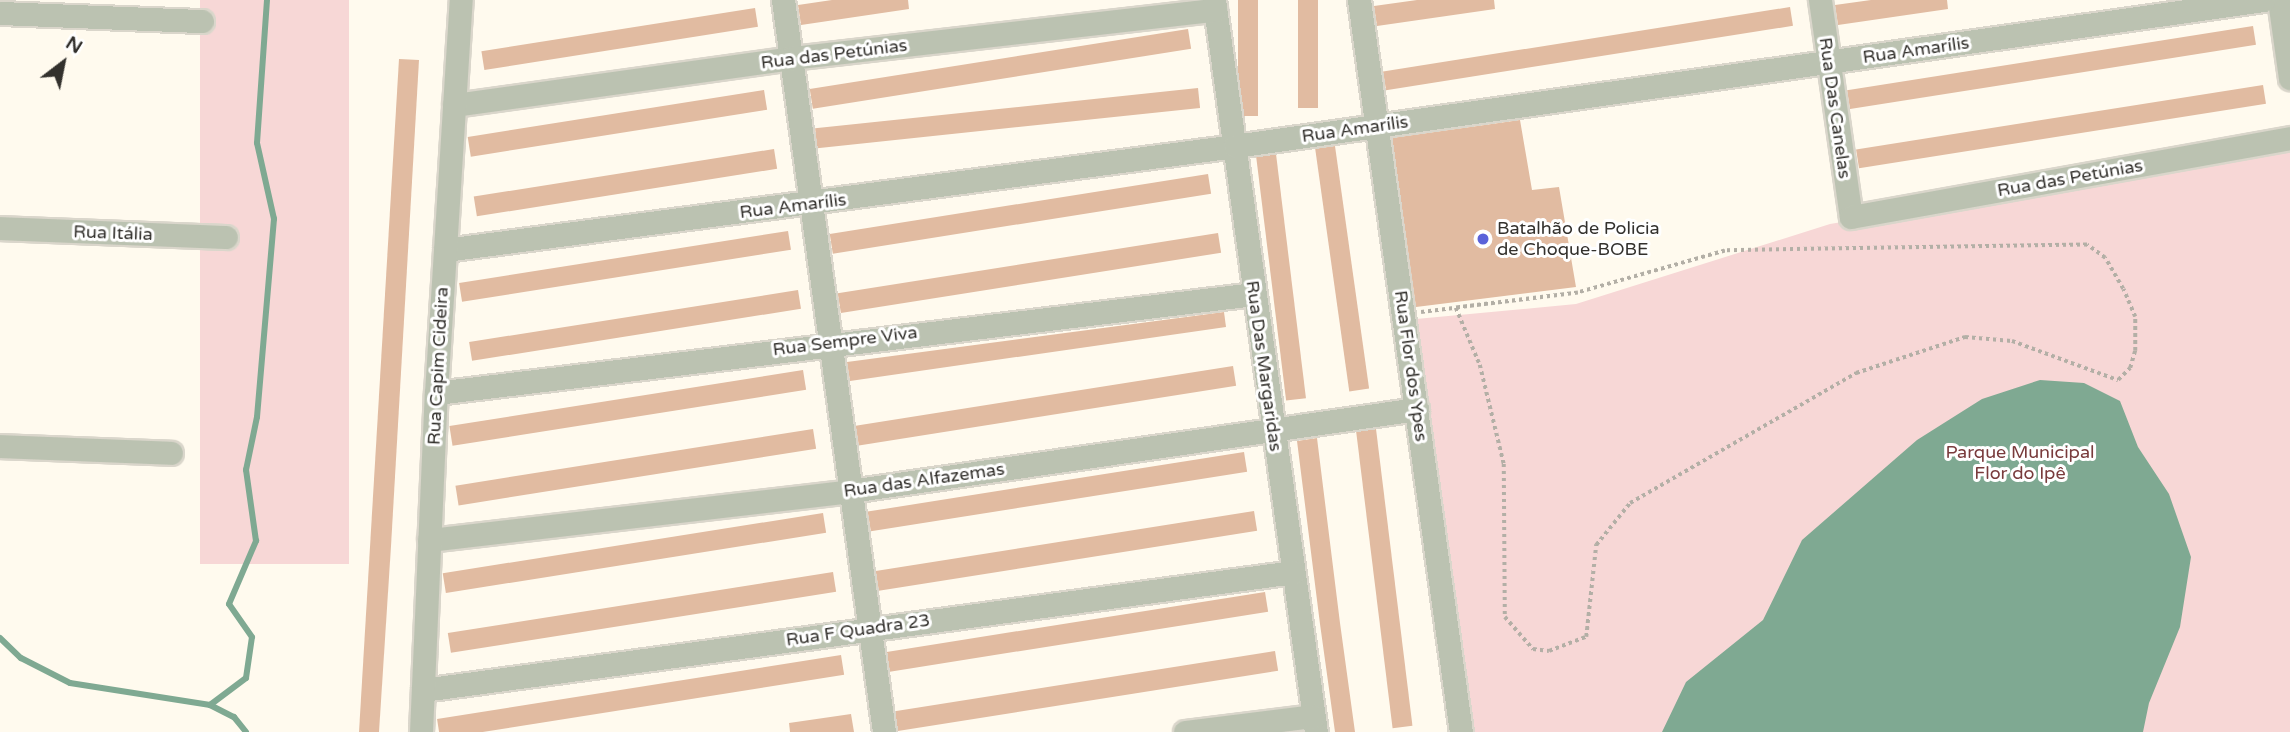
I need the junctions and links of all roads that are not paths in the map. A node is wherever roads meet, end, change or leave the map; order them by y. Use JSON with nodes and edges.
{"nodes":[{"id":1,"x":461,"y":0,"type":"edge"},
{"id":2,"x":783,"y":0,"type":"edge"},
{"id":3,"x":1359,"y":0,"type":"edge"},
{"id":4,"x":1820,"y":0,"type":"edge"},
{"id":5,"x":2263,"y":0,"type":"edge"},
{"id":6,"x":2279,"y":0,"type":"edge"},
{"id":7,"x":1215,"y":5,"type":"edge"},
{"id":8,"x":0,"y":13,"type":"edge"},
{"id":9,"x":202,"y":20,"type":"dead end"},
{"id":10,"x":791,"y":58,"type":"junction"},
{"id":11,"x":1829,"y":63,"type":"junction"},
{"id":12,"x":2290,"y":78,"type":"edge"},
{"id":13,"x":454,"y":105,"type":"junction"},
{"id":14,"x":1377,"y":126,"type":"junction"},
{"id":15,"x":2290,"y":138,"type":"edge"},
{"id":16,"x":1236,"y":146,"type":"junction"},
{"id":17,"x":809,"y":204,"type":"junction"},
{"id":18,"x":1851,"y":217,"type":"joint"},
{"id":19,"x":0,"y":228,"type":"edge"},
{"id":20,"x":226,"y":237,"type":"dead end"},
{"id":21,"x":445,"y":250,"type":"junction"},
{"id":22,"x":1254,"y":294,"type":"junction"},
{"id":23,"x":827,"y":342,"type":"junction"},
{"id":24,"x":436,"y":393,"type":"junction"},
{"id":25,"x":1417,"y":409,"type":"junction"},
{"id":26,"x":1272,"y":429,"type":"junction"},
{"id":27,"x":0,"y":446,"type":"edge"},
{"id":28,"x":171,"y":453,"type":"dead end"},
{"id":29,"x":850,"y":491,"type":"junction"},
{"id":30,"x":429,"y":541,"type":"junction"},
{"id":31,"x":1293,"y":572,"type":"junction"},
{"id":32,"x":867,"y":629,"type":"junction"},
{"id":33,"x":423,"y":690,"type":"junction"},
{"id":34,"x":1315,"y":724,"type":"edge"},
{"id":35,"x":421,"y":732,"type":"edge"},
{"id":36,"x":884,"y":732,"type":"edge"},
{"id":37,"x":1185,"y":732,"type":"edge"},
{"id":38,"x":1461,"y":732,"type":"edge"}],
"edges":[{"from":1,"to":13,"type":"street","name":"Rua Capim Cideira"},
{"from":2,"to":10,"type":"street"},
{"from":3,"to":14,"type":"street","name":"Rua Flor dos Ypes"},
{"from":4,"to":11,"type":"street","name":"Rua Das Canelas"},
{"from":5,"to":11,"type":"street","name":"Rua Amarílis"},
{"from":6,"to":12,"type":"street"},
{"from":7,"to":10,"type":"street","name":"Rua das Petúnias"},
{"from":7,"to":16,"type":"street","name":"Rua Das Margaridas"},
{"from":8,"to":9,"type":"street"},
{"from":10,"to":13,"type":"street","name":"Rua das Petúnias"},
{"from":10,"to":17,"type":"street"},
{"from":11,"to":14,"type":"street","name":"Rua Amarílis"},
{"from":11,"to":18,"type":"street","name":"Rua Das Canelas"},
{"from":13,"to":21,"type":"street","name":"Rua Capim Cideira"},
{"from":14,"to":16,"type":"street","name":"Rua Amarílis"},
{"from":14,"to":25,"type":"street","name":"Rua Flor dos Ypes"},
{"from":15,"to":18,"type":"street","name":"Rua das Petúnias"},
{"from":16,"to":17,"type":"street","name":"Rua Amarílis"},
{"from":16,"to":22,"type":"street","name":"Rua Das Margaridas"},
{"from":17,"to":21,"type":"street","name":"Rua Amarílis"},
{"from":17,"to":23,"type":"street"},
{"from":19,"to":20,"type":"street","name":"Rua Itália"},
{"from":21,"to":24,"type":"street","name":"Rua Capim Cideira"},
{"from":22,"to":23,"type":"street","name":"Rua Sempre Viva"},
{"from":22,"to":26,"type":"street","name":"Rua Das Margaridas"},
{"from":23,"to":24,"type":"street","name":"Rua Sempre Viva"},
{"from":23,"to":29,"type":"street"},
{"from":24,"to":30,"type":"street","name":"Rua Capim Cideira"},
{"from":25,"to":26,"type":"street","name":"Rua das Alfazemas"},
{"from":25,"to":38,"type":"street","name":"Rua Flor dos Ypes"},
{"from":26,"to":29,"type":"street","name":"Rua das Alfazemas"},
{"from":26,"to":31,"type":"street","name":"Rua Das Margaridas"},
{"from":27,"to":28,"type":"street"},
{"from":29,"to":30,"type":"street","name":"Rua das Alfazemas"},
{"from":29,"to":32,"type":"street"},
{"from":30,"to":33,"type":"street","name":"Rua Capim Cideira"},
{"from":31,"to":32,"type":"street","name":"Rua F Quadra 23"},
{"from":31,"to":34,"type":"street","name":"Rua Das Margaridas"},
{"from":32,"to":33,"type":"street","name":"Rua F Quadra 23"},
{"from":32,"to":36,"type":"street"},
{"from":33,"to":35,"type":"street","name":"Rua Capim Cideira"},
{"from":34,"to":37,"type":"street"}]}
